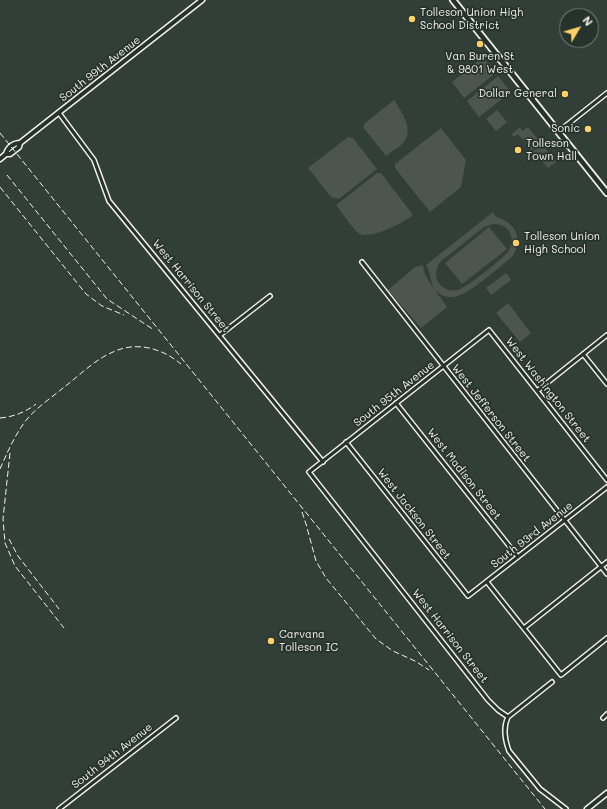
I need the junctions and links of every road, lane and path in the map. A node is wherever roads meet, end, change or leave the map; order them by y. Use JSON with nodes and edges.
{"nodes":[{"id":1,"x":202,"y":0,"type":"edge"},
{"id":2,"x":454,"y":0,"type":"edge"},
{"id":3,"x":607,"y":93,"type":"edge"},
{"id":4,"x":58,"y":113,"type":"junction"},
{"id":5,"x":558,"y":132,"type":"junction"},
{"id":6,"x":0,"y":159,"type":"edge"},
{"id":7,"x":607,"y":193,"type":"edge"},
{"id":8,"x":362,"y":262,"type":"dead end"},
{"id":9,"x":270,"y":296,"type":"dead end"},
{"id":10,"x":489,"y":330,"type":"joint"},
{"id":11,"x":220,"y":335,"type":"junction"},
{"id":12,"x":607,"y":335,"type":"edge"},
{"id":13,"x":584,"y":354,"type":"junction"},
{"id":14,"x":444,"y":366,"type":"junction"},
{"id":15,"x":607,"y":384,"type":"edge"},
{"id":16,"x":537,"y":391,"type":"junction"},
{"id":17,"x":396,"y":403,"type":"junction"},
{"id":18,"x":346,"y":442,"type":"junction"},
{"id":19,"x":322,"y":462,"type":"junction"},
{"id":20,"x":309,"y":472,"type":"joint"},
{"id":21,"x":607,"y":480,"type":"edge"},
{"id":22,"x":607,"y":487,"type":"edge"},
{"id":23,"x":565,"y":520,"type":"junction"},
{"id":24,"x":518,"y":557,"type":"junction"},
{"id":25,"x":607,"y":562,"type":"edge"},
{"id":26,"x":601,"y":567,"type":"junction"},
{"id":27,"x":607,"y":574,"type":"edge"},
{"id":28,"x":487,"y":582,"type":"junction"},
{"id":29,"x":468,"y":596,"type":"joint"},
{"id":30,"x":524,"y":628,"type":"junction"},
{"id":31,"x":607,"y":638,"type":"edge"},
{"id":32,"x":552,"y":682,"type":"dead end"},
{"id":33,"x":607,"y":714,"type":"edge"},
{"id":34,"x":508,"y":717,"type":"junction"},
{"id":35,"x":176,"y":718,"type":"dead end"},
{"id":36,"x":603,"y":718,"type":"dead end"},
{"id":37,"x":607,"y":793,"type":"edge"},
{"id":38,"x":59,"y":809,"type":"edge"},
{"id":39,"x":566,"y":809,"type":"edge"},
{"id":40,"x":588,"y":809,"type":"edge"}],
"edges":[{"from":1,"to":4,"type":"main road","name":"South 99th Avenue"},
{"from":2,"to":5,"type":"main road"},
{"from":3,"to":5,"type":"street"},
{"from":4,"to":6,"type":"main road","name":"South 99th Avenue"},
{"from":4,"to":11,"type":"street","name":"West Harrison Street"},
{"from":5,"to":7,"type":"main road"},
{"from":8,"to":14,"type":"street","name":"West Jefferson Street"},
{"from":9,"to":11,"type":"street"},
{"from":10,"to":14,"type":"street","name":"South 95th Avenue"},
{"from":10,"to":16,"type":"street","name":"West Washington Street"},
{"from":11,"to":19,"type":"street","name":"West Harrison Street"},
{"from":12,"to":13,"type":"street"},
{"from":13,"to":15,"type":"street"},
{"from":13,"to":16,"type":"street"},
{"from":14,"to":17,"type":"street","name":"South 95th Avenue"},
{"from":14,"to":23,"type":"street","name":"West Jefferson Street"},
{"from":16,"to":21,"type":"street","name":"West Washington Street"},
{"from":17,"to":18,"type":"street","name":"South 95th Avenue"},
{"from":17,"to":24,"type":"street","name":"West Madison Street"},
{"from":18,"to":19,"type":"street","name":"South 95th Avenue"},
{"from":18,"to":29,"type":"street","name":"West Jackson Street"},
{"from":19,"to":20,"type":"street","name":"South 95th Avenue"},
{"from":20,"to":34,"type":"street","name":"West Harrison Street"},
{"from":22,"to":23,"type":"street","name":"South 93rd Avenue"},
{"from":23,"to":24,"type":"street","name":"South 93rd Avenue"},
{"from":23,"to":26,"type":"street","name":"West Jefferson Street"},
{"from":24,"to":28,"type":"street","name":"South 93rd Avenue"},
{"from":25,"to":26,"type":"street"},
{"from":26,"to":27,"type":"street","name":"West Jefferson Street"},
{"from":26,"to":30,"type":"street"},
{"from":28,"to":29,"type":"street","name":"South 93rd Avenue"},
{"from":28,"to":30,"type":"street"},
{"from":30,"to":31,"type":"street"},
{"from":32,"to":34,"type":"street"},
{"from":33,"to":36,"type":"street"},
{"from":34,"to":39,"type":"street"},
{"from":35,"to":38,"type":"street","name":"South 94th Avenue"},
{"from":37,"to":40,"type":"main road"}]}
